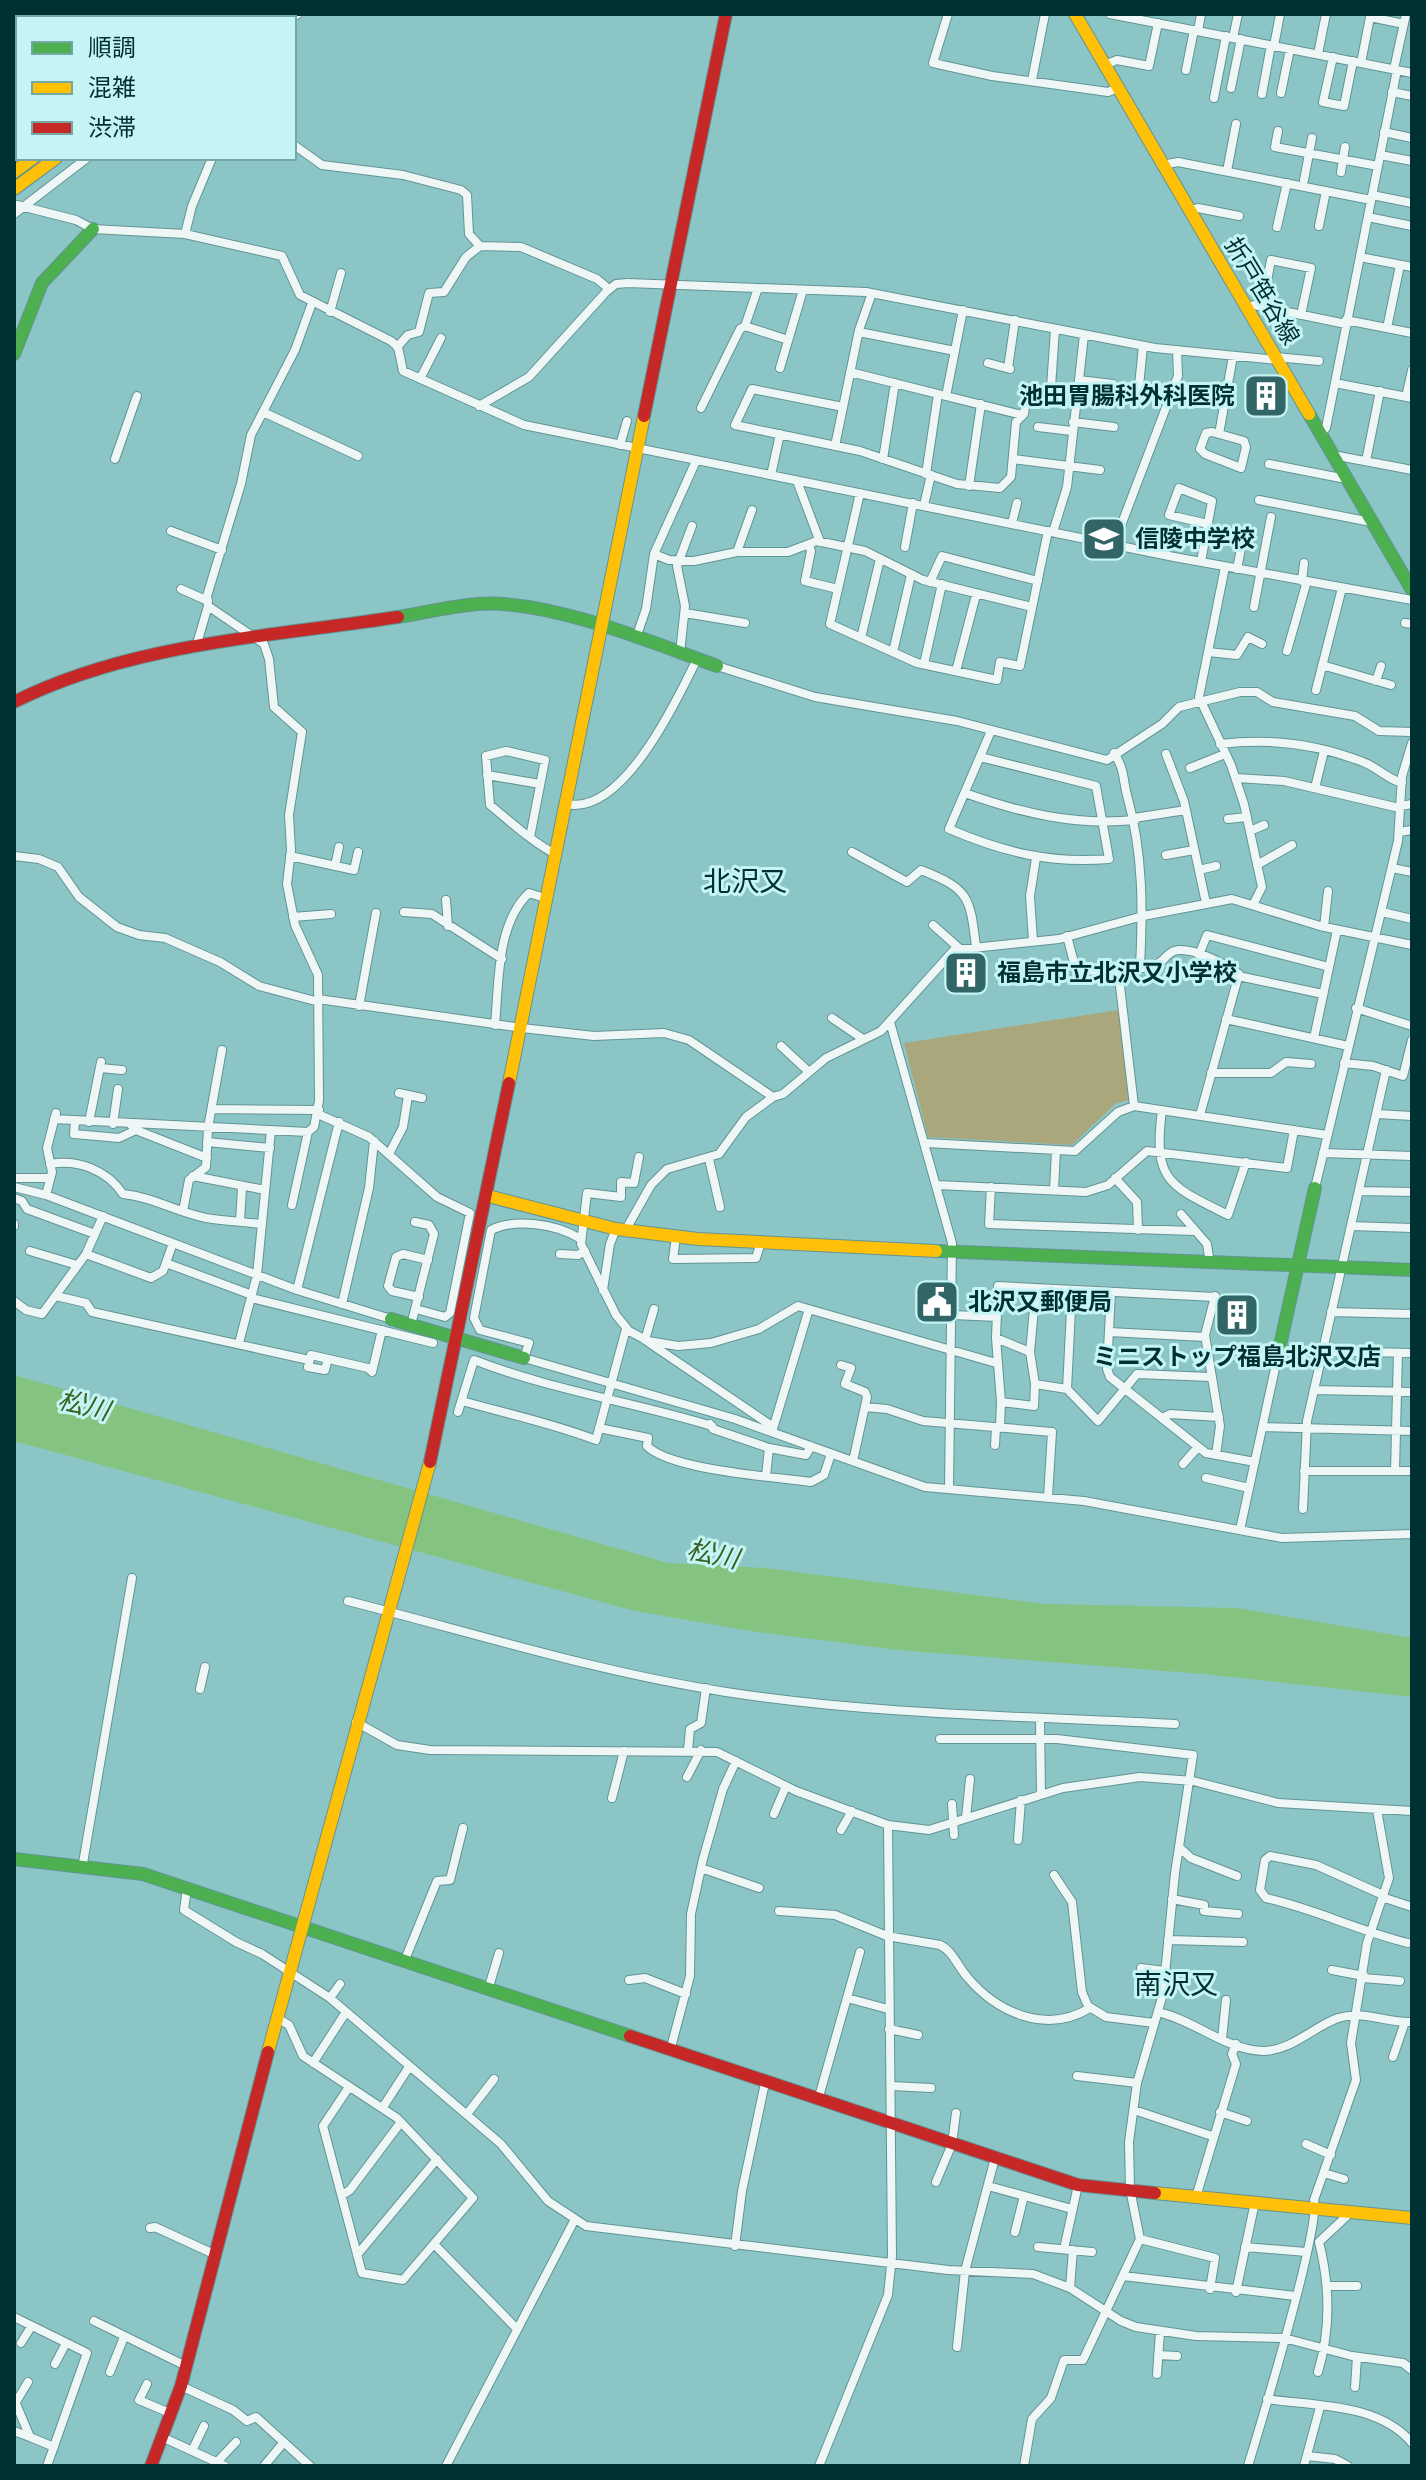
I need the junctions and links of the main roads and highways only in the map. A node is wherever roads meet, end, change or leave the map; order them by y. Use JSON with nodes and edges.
{"nodes":[{"id":1,"x":726,"y":14,"type":"edge"},
{"id":2,"x":1075,"y":14,"type":"edge"},
{"id":3,"x":30,"y":160,"type":"edge"},
{"id":4,"x":53,"y":160,"type":"edge"},
{"id":5,"x":14,"y":172,"type":"edge"},
{"id":6,"x":14,"y":189,"type":"edge"},
{"id":7,"x":93,"y":229,"type":"road end"},
{"id":8,"x":14,"y":354,"type":"edge"},
{"id":9,"x":1412,"y":590,"type":"edge"},
{"id":10,"x":602,"y":629,"type":"junction"},
{"id":11,"x":717,"y":666,"type":"road end"},
{"id":12,"x":14,"y":702,"type":"edge"},
{"id":13,"x":1315,"y":1188,"type":"road end"},
{"id":14,"x":488,"y":1196,"type":"junction"},
{"id":15,"x":1295,"y":1267,"type":"junction"},
{"id":16,"x":1412,"y":1270,"type":"edge"},
{"id":17,"x":391,"y":1319,"type":"road end"},
{"id":18,"x":460,"y":1340,"type":"junction"},
{"id":19,"x":1278,"y":1355,"type":"road end"},
{"id":20,"x":524,"y":1358,"type":"road end"},
{"id":21,"x":14,"y":1859,"type":"edge"},
{"id":22,"x":300,"y":1928,"type":"junction"},
{"id":23,"x":1412,"y":2218,"type":"edge"},
{"id":24,"x":151,"y":2466,"type":"edge"}],
"edges":[{"from":1,"to":10,"type":"main road"},
{"from":2,"to":9,"type":"main road","name":"折戸笹谷線"},
{"from":3,"to":5,"type":"main road"},
{"from":4,"to":6,"type":"main road"},
{"from":7,"to":8,"type":"main road"},
{"from":10,"to":11,"type":"main road"},
{"from":10,"to":12,"type":"main road"},
{"from":10,"to":14,"type":"main road"},
{"from":13,"to":15,"type":"main road"},
{"from":14,"to":15,"type":"main road"},
{"from":14,"to":18,"type":"main road"},
{"from":15,"to":16,"type":"main road"},
{"from":15,"to":19,"type":"main road"},
{"from":17,"to":18,"type":"main road"},
{"from":18,"to":20,"type":"main road"},
{"from":18,"to":22,"type":"main road"},
{"from":21,"to":22,"type":"main road"},
{"from":22,"to":23,"type":"main road"},
{"from":22,"to":24,"type":"main road"}]}
